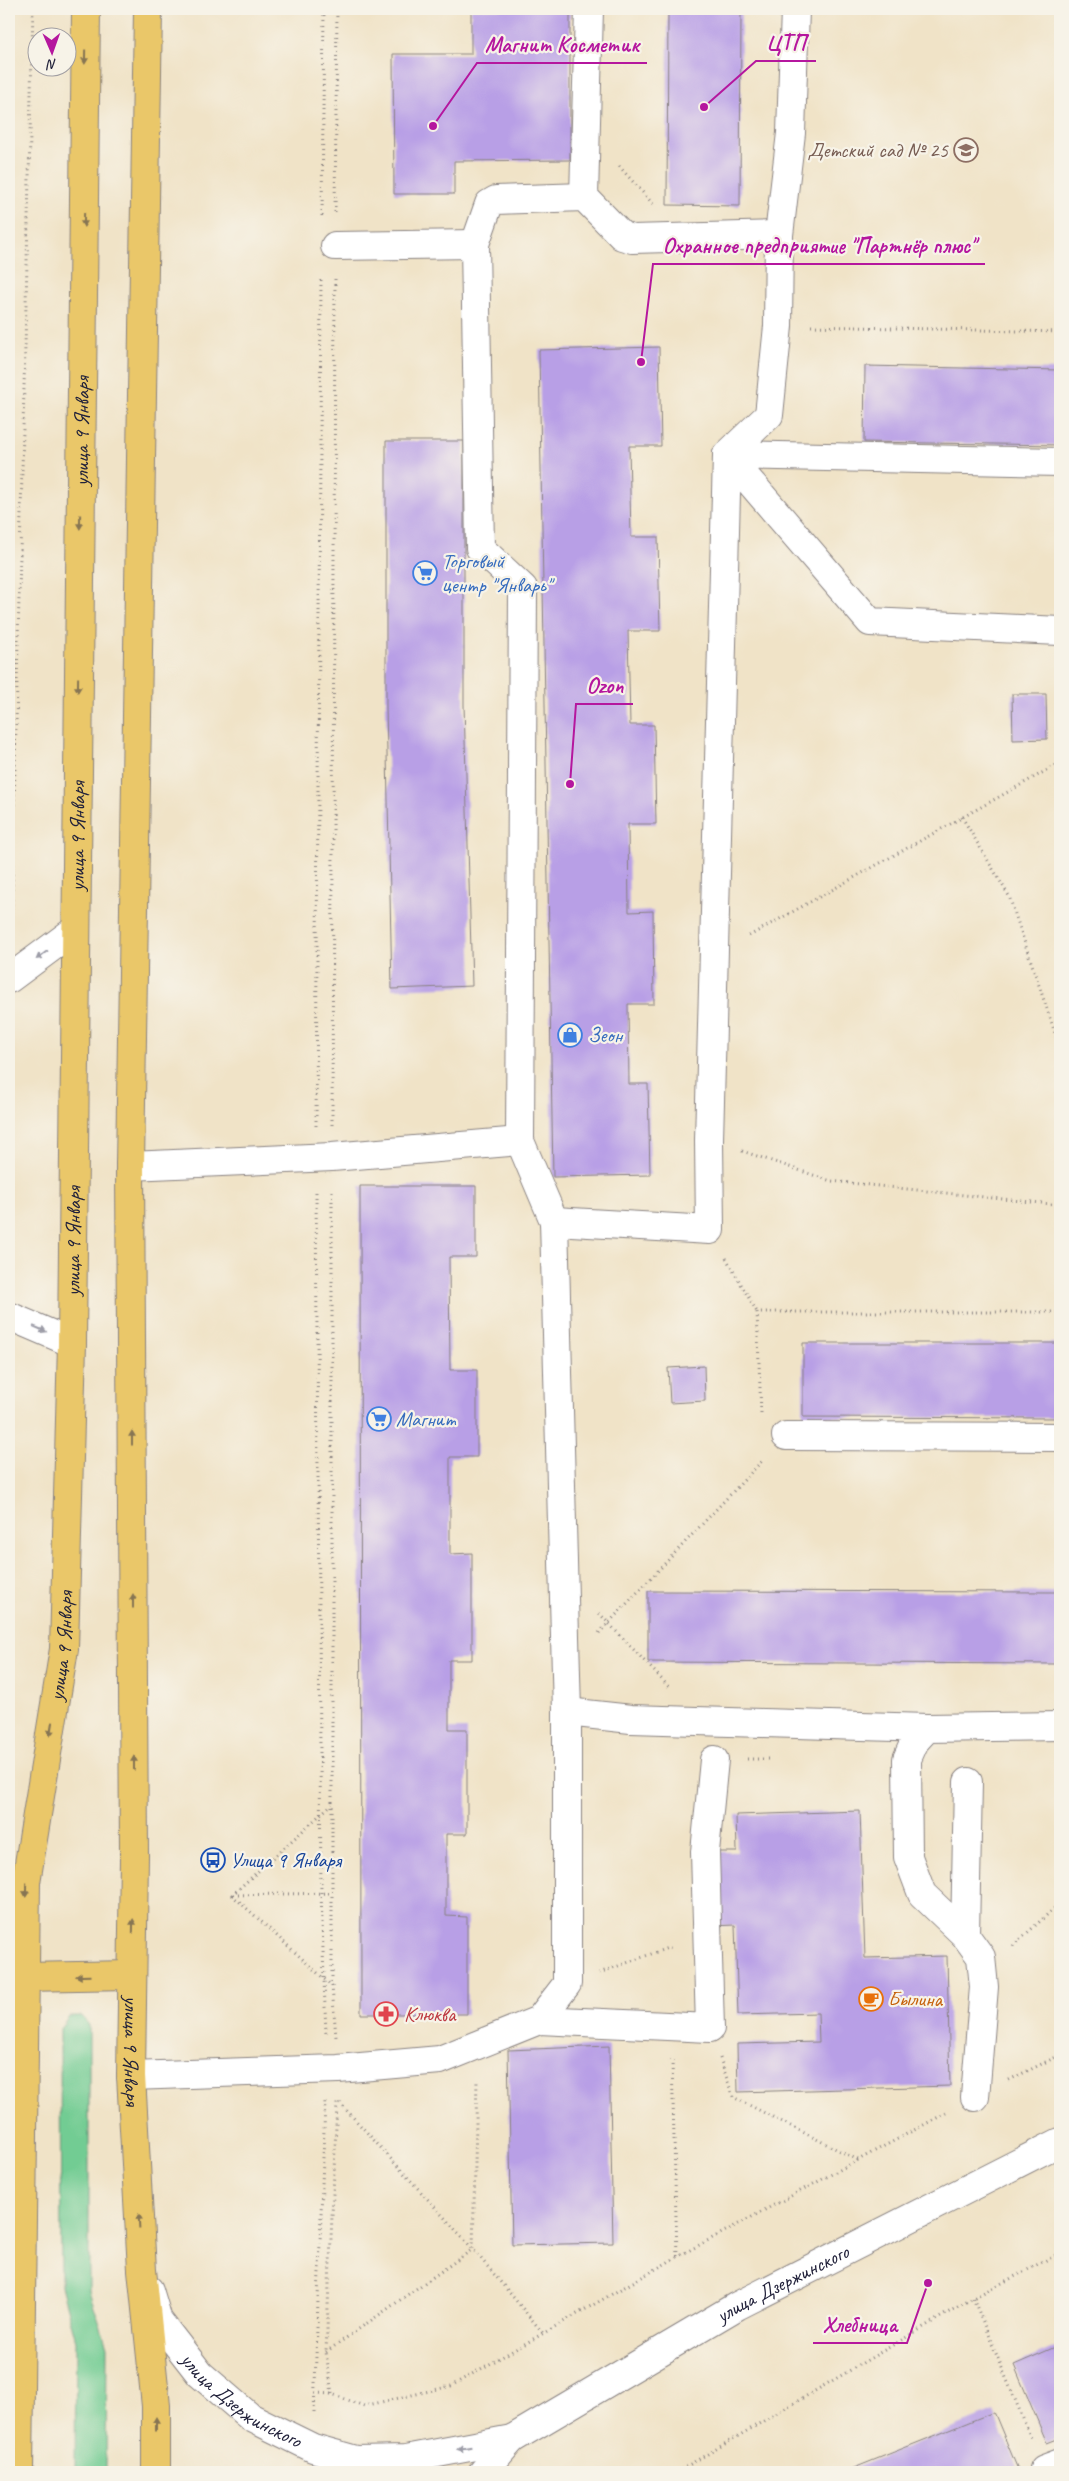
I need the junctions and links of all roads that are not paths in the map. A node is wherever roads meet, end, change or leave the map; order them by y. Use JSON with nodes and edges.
{"nodes":[{"id":1,"x":86,"y":9,"type":"edge"},
{"id":2,"x":148,"y":9,"type":"edge"},
{"id":3,"x":590,"y":9,"type":"edge"},
{"id":4,"x":795,"y":9,"type":"edge"},
{"id":5,"x":584,"y":197,"type":"junction"},
{"id":6,"x":778,"y":235,"type":"junction"},
{"id":7,"x":475,"y":244,"type":"junction"},
{"id":8,"x":328,"y":257,"type":"road end"},
{"id":9,"x":727,"y":455,"type":"junction"},
{"id":10,"x":1060,"y":462,"type":"edge"},
{"id":11,"x":1060,"y":631,"type":"edge"},
{"id":12,"x":75,"y":930,"type":"junction"},
{"id":13,"x":10,"y":979,"type":"edge"},
{"id":14,"x":520,"y":1141,"type":"junction"},
{"id":15,"x":130,"y":1166,"type":"junction"},
{"id":16,"x":554,"y":1222,"type":"junction"},
{"id":17,"x":9,"y":1316,"type":"edge"},
{"id":18,"x":72,"y":1343,"type":"junction"},
{"id":19,"x":786,"y":1436,"type":"road end"},
{"id":20,"x":1060,"y":1437,"type":"edge"},
{"id":21,"x":567,"y":1712,"type":"junction"},
{"id":22,"x":1060,"y":1726,"type":"edge"},
{"id":23,"x":927,"y":1728,"type":"junction"},
{"id":24,"x":714,"y":1760,"type":"dead end"},
{"id":25,"x":968,"y":1782,"type":"dead end"},
{"id":26,"x":965,"y":1935,"type":"junction"},
{"id":27,"x":131,"y":1975,"type":"junction"},
{"id":28,"x":24,"y":1977,"type":"junction"},
{"id":29,"x":539,"y":2020,"type":"junction"},
{"id":30,"x":131,"y":2076,"type":"junction"},
{"id":31,"x":975,"y":2096,"type":"road end"},
{"id":32,"x":1060,"y":2142,"type":"edge"},
{"id":33,"x":142,"y":2270,"type":"junction"},
{"id":34,"x":512,"y":2439,"type":"junction"},
{"id":35,"x":19,"y":2472,"type":"edge"},
{"id":36,"x":156,"y":2472,"type":"edge"},
{"id":37,"x":484,"y":2472,"type":"edge"}],
"edges":[{"from":1,"to":12,"type":"main road","name":"улица 9 Января","one_way":true},
{"from":2,"to":15,"type":"main road","name":"улица 9 Января"},
{"from":3,"to":5,"type":"street"},
{"from":4,"to":6,"type":"street"},
{"from":5,"to":6,"type":"street"},
{"from":5,"to":7,"type":"street"},
{"from":6,"to":9,"type":"street"},
{"from":7,"to":8,"type":"street"},
{"from":7,"to":14,"type":"street"},
{"from":9,"to":10,"type":"street"},
{"from":9,"to":11,"type":"street"},
{"from":9,"to":16,"type":"street"},
{"from":12,"to":13,"type":"street","one_way":true},
{"from":12,"to":18,"type":"main road","name":"улица 9 Января"},
{"from":14,"to":15,"type":"street"},
{"from":14,"to":16,"type":"street"},
{"from":27,"to":15,"type":"main road","name":"улица 9 Января","one_way":true},
{"from":16,"to":21,"type":"street"},
{"from":17,"to":18,"type":"street","one_way":true},
{"from":18,"to":28,"type":"main road","name":"улица 9 Января","one_way":true},
{"from":19,"to":20,"type":"street"},
{"from":21,"to":23,"type":"street"},
{"from":21,"to":29,"type":"street"},
{"from":22,"to":23,"type":"street"},
{"from":23,"to":26,"type":"street"},
{"from":24,"to":29,"type":"street"},
{"from":25,"to":26,"type":"street"},
{"from":26,"to":31,"type":"street"},
{"from":27,"to":28,"type":"main road","one_way":true},
{"from":27,"to":30,"type":"main road","name":"улица 9 Января"},
{"from":28,"to":35,"type":"main road","name":"улица 9 Января"},
{"from":29,"to":30,"type":"street"},
{"from":33,"to":30,"type":"main road","name":"улица 9 Января","one_way":true},
{"from":32,"to":34,"type":"street","name":"улица Дзержинского"},
{"from":34,"to":33,"type":"street","name":"улица Дзержинского","one_way":true},
{"from":36,"to":33,"type":"main road","name":"улица 9 Января","one_way":true},
{"from":34,"to":37,"type":"street","name":"улица Дзержинского"}]}
